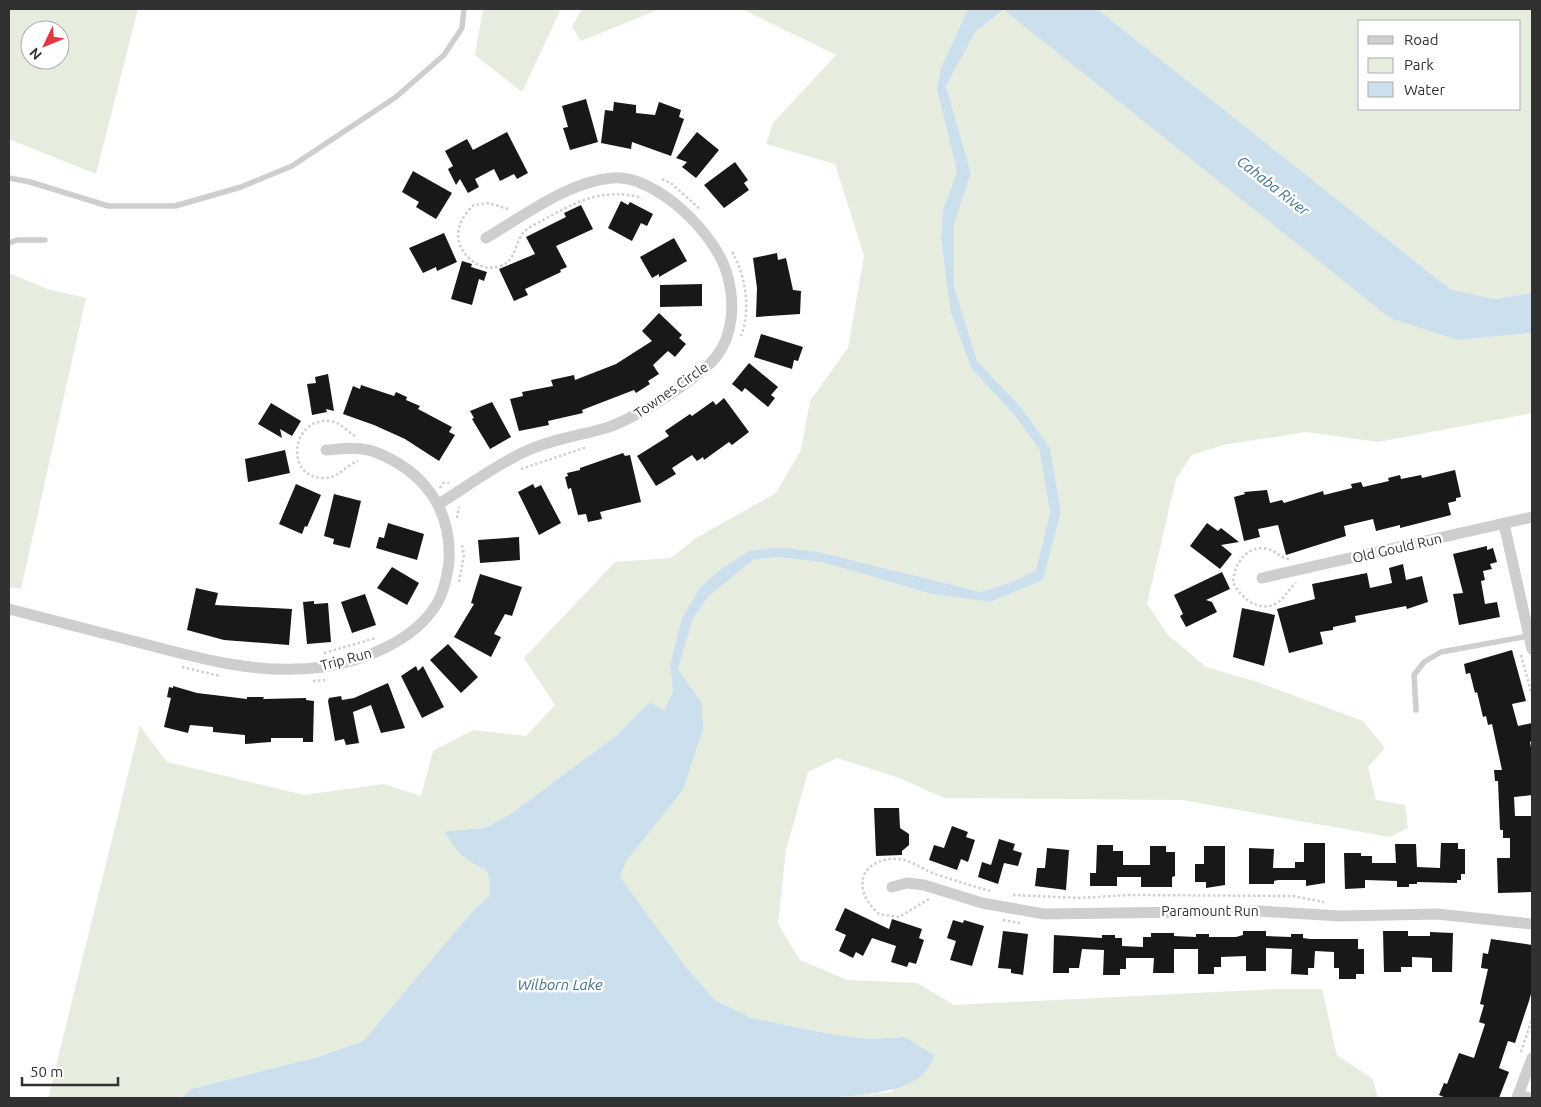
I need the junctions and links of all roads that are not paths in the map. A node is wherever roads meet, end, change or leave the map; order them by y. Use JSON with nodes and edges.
{"nodes":[{"id":1,"x":464,"y":9,"type":"edge"},
{"id":2,"x":9,"y":178,"type":"edge"},
{"id":3,"x":486,"y":238,"type":"dead end"},
{"id":4,"x":45,"y":240,"type":"dead end"},
{"id":5,"x":9,"y":243,"type":"edge"},
{"id":6,"x":326,"y":450,"type":"dead end"},
{"id":7,"x":435,"y":499,"type":"junction"},
{"id":8,"x":1532,"y":517,"type":"edge"},
{"id":9,"x":1504,"y":524,"type":"junction"},
{"id":10,"x":1262,"y":578,"type":"dead end"},
{"id":11,"x":9,"y":609,"type":"edge"},
{"id":12,"x":1529,"y":636,"type":"junction"},
{"id":13,"x":1532,"y":649,"type":"edge"},
{"id":14,"x":1416,"y":710,"type":"dead end"},
{"id":15,"x":892,"y":887,"type":"dead end"},
{"id":16,"x":1532,"y":924,"type":"edge"},
{"id":17,"x":1532,"y":1058,"type":"edge"},
{"id":18,"x":1518,"y":1096,"type":"edge"},
{"id":19,"x":1531,"y":1098,"type":"edge"}],
"edges":[{"from":1,"to":2,"type":"lane"},
{"from":3,"to":7,"type":"street","name":"Townes Circle"},
{"from":4,"to":5,"type":"lane"},
{"from":6,"to":7,"type":"street","name":"Trip Run"},
{"from":7,"to":11,"type":"street","name":"Trip Run"},
{"from":8,"to":9,"type":"street","name":"Old Gould Run"},
{"from":9,"to":10,"type":"street","name":"Old Gould Run"},
{"from":9,"to":12,"type":"street"},
{"from":12,"to":13,"type":"street"},
{"from":12,"to":14,"type":"lane"},
{"from":15,"to":16,"type":"street","name":"Paramount Run"},
{"from":17,"to":18,"type":"street"},
{"from":18,"to":19,"type":"street"}]}
